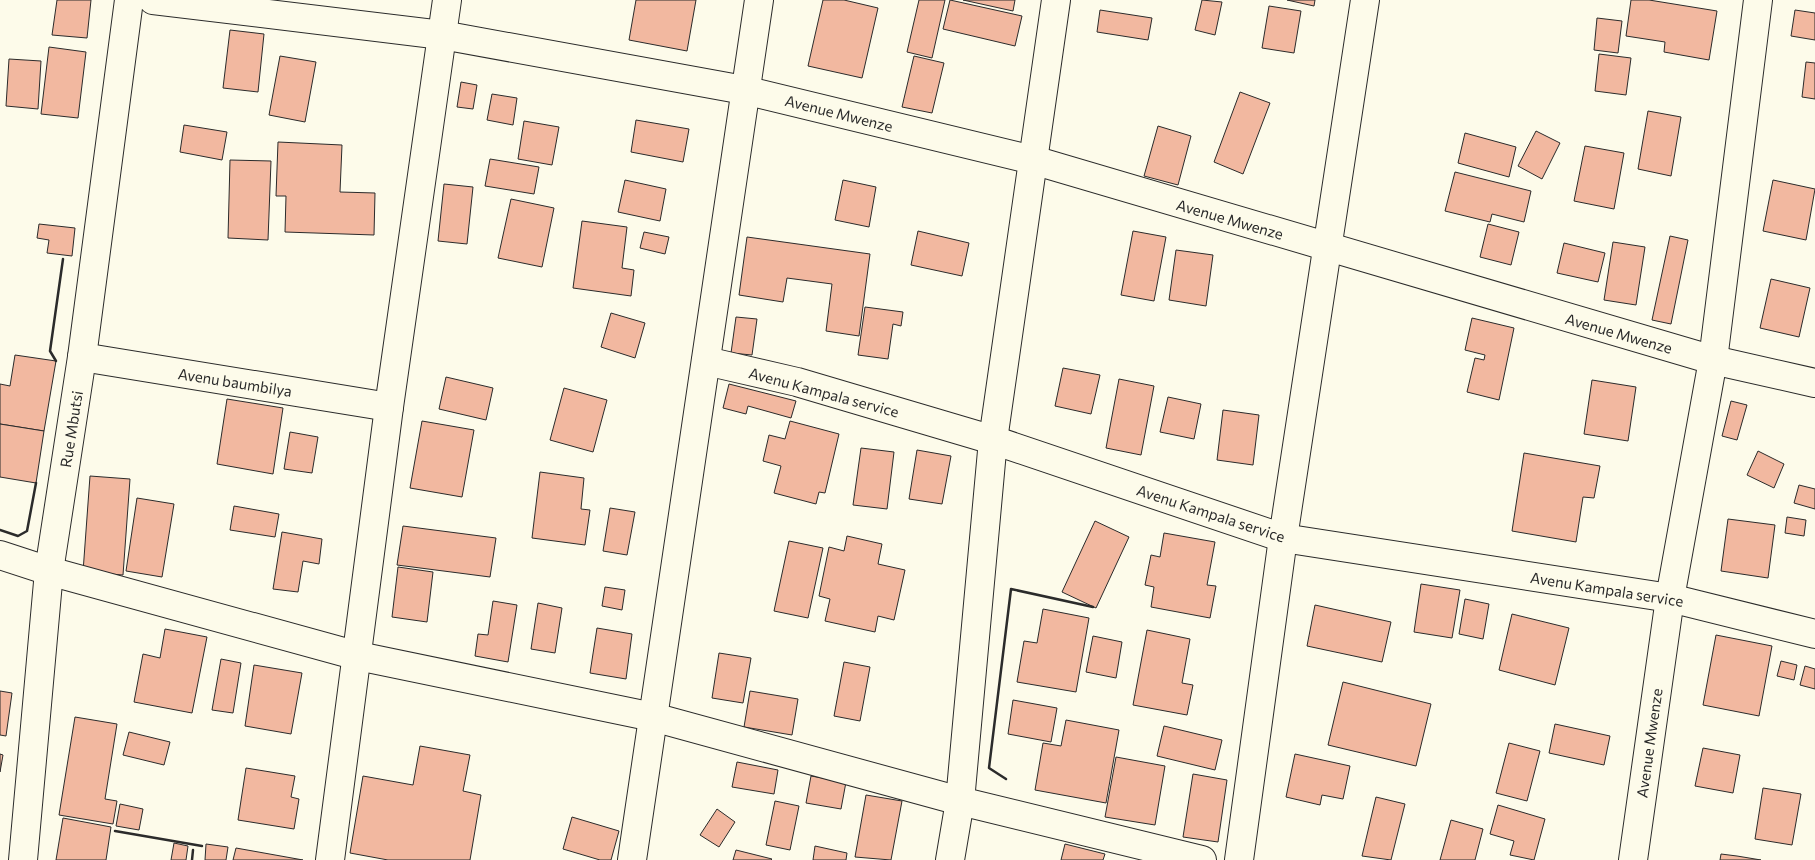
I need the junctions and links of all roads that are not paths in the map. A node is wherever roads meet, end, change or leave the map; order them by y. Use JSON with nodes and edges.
{"nodes":[{"id":1,"x":129,"y":0,"type":"edge"},
{"id":2,"x":153,"y":0,"type":"edge"},
{"id":3,"x":447,"y":0,"type":"edge"},
{"id":4,"x":758,"y":0,"type":"edge"},
{"id":5,"x":1056,"y":0,"type":"edge"},
{"id":6,"x":1365,"y":0,"type":"edge"},
{"id":7,"x":1758,"y":0,"type":"edge"},
{"id":8,"x":442,"y":35,"type":"junction"},
{"id":9,"x":744,"y":90,"type":"junction"},
{"id":10,"x":1033,"y":160,"type":"junction"},
{"id":11,"x":1329,"y":248,"type":"junction"},
{"id":12,"x":82,"y":357,"type":"junction"},
{"id":13,"x":1713,"y":360,"type":"junction"},
{"id":14,"x":706,"y":361,"type":"junction"},
{"id":15,"x":1815,"y":383,"type":"edge"},
{"id":16,"x":389,"y":407,"type":"junction"},
{"id":17,"x":992,"y":440,"type":"junction"},
{"id":18,"x":1283,"y":538,"type":"junction"},
{"id":19,"x":0,"y":555,"type":"edge"},
{"id":20,"x":49,"y":572,"type":"junction"},
{"id":21,"x":1670,"y":598,"type":"junction"},
{"id":22,"x":1815,"y":634,"type":"edge"},
{"id":23,"x":358,"y":656,"type":"junction"},
{"id":24,"x":653,"y":717,"type":"junction"},
{"id":25,"x":960,"y":801,"type":"junction"},
{"id":26,"x":23,"y":860,"type":"edge"},
{"id":27,"x":330,"y":860,"type":"edge"},
{"id":28,"x":632,"y":860,"type":"edge"},
{"id":29,"x":950,"y":860,"type":"edge"},
{"id":30,"x":1202,"y":860,"type":"edge"},
{"id":31,"x":1239,"y":860,"type":"edge"},
{"id":32,"x":1633,"y":860,"type":"edge"}],
"edges":[{"from":1,"to":12,"type":"street","name":"Rue Mbutsi"},
{"from":2,"to":8,"type":"street","name":"Avenue Mwenze"},
{"from":3,"to":8,"type":"street"},
{"from":4,"to":9,"type":"street"},
{"from":5,"to":10,"type":"street"},
{"from":6,"to":11,"type":"street"},
{"from":7,"to":13,"type":"street","name":"Avenue Mwenze"},
{"from":8,"to":9,"type":"street","name":"Avenue Mwenze"},
{"from":8,"to":16,"type":"street"},
{"from":9,"to":10,"type":"street","name":"Avenue Mwenze"},
{"from":9,"to":14,"type":"street"},
{"from":10,"to":11,"type":"street","name":"Avenue Mwenze"},
{"from":10,"to":17,"type":"street"},
{"from":11,"to":13,"type":"street","name":"Avenue Mwenze"},
{"from":11,"to":18,"type":"street"},
{"from":12,"to":16,"type":"street","name":"Avenu baumbilya"},
{"from":12,"to":20,"type":"street","name":"Rue Mbutsi"},
{"from":13,"to":15,"type":"street"},
{"from":13,"to":21,"type":"street","name":"Avenue Mwenze"},
{"from":14,"to":17,"type":"street","name":"Avenu Kampala service"},
{"from":14,"to":24,"type":"street"},
{"from":16,"to":23,"type":"street"},
{"from":17,"to":18,"type":"street","name":"Avenu Kampala service"},
{"from":17,"to":25,"type":"street"},
{"from":18,"to":21,"type":"street","name":"Avenu Kampala service"},
{"from":18,"to":31,"type":"street"},
{"from":19,"to":20,"type":"street"},
{"from":20,"to":23,"type":"street"},
{"from":20,"to":26,"type":"street","name":"Rue Mbutsi"},
{"from":21,"to":22,"type":"street","name":"Avenu Kampala service"},
{"from":21,"to":32,"type":"street","name":"Avenue Mwenze"},
{"from":23,"to":24,"type":"street"},
{"from":23,"to":27,"type":"street"},
{"from":24,"to":25,"type":"street"},
{"from":24,"to":28,"type":"street"},
{"from":25,"to":29,"type":"street"},
{"from":25,"to":30,"type":"street"}]}
